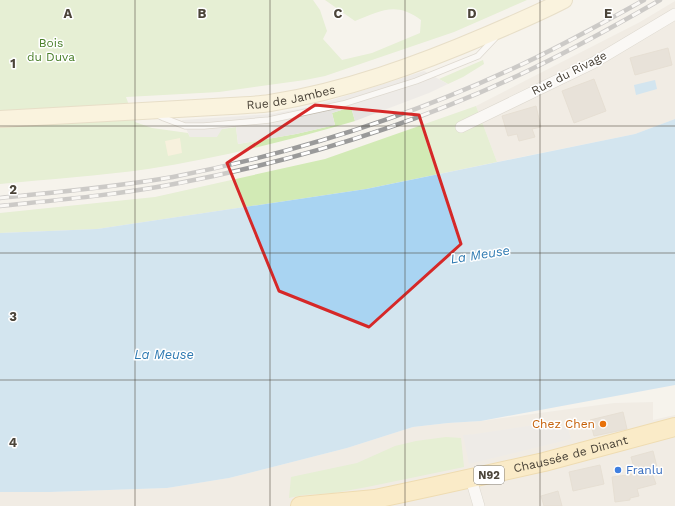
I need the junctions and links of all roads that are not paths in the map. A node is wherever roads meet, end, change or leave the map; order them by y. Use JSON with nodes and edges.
{"nodes":[{"id":1,"x":564,"y":0,"type":"edge"},
{"id":2,"x":675,"y":14,"type":"edge"},
{"id":3,"x":0,"y":118,"type":"edge"},
{"id":4,"x":461,"y":127,"type":"dead end"},
{"id":5,"x":675,"y":427,"type":"edge"},
{"id":6,"x":471,"y":479,"type":"junction"},
{"id":7,"x":300,"y":506,"type":"edge"},
{"id":8,"x":479,"y":506,"type":"edge"}],
"edges":[{"from":1,"to":3,"type":"main road","name":"Rue de Jambes"},
{"from":2,"to":4,"type":"street","name":"Rue du Rivage"},
{"from":5,"to":6,"type":"main road","name":"Chaussée de Dinant","number":"N92"},
{"from":6,"to":7,"type":"main road","name":"Chaussée de Dinant","number":"N92"},
{"from":6,"to":8,"type":"street"}]}
